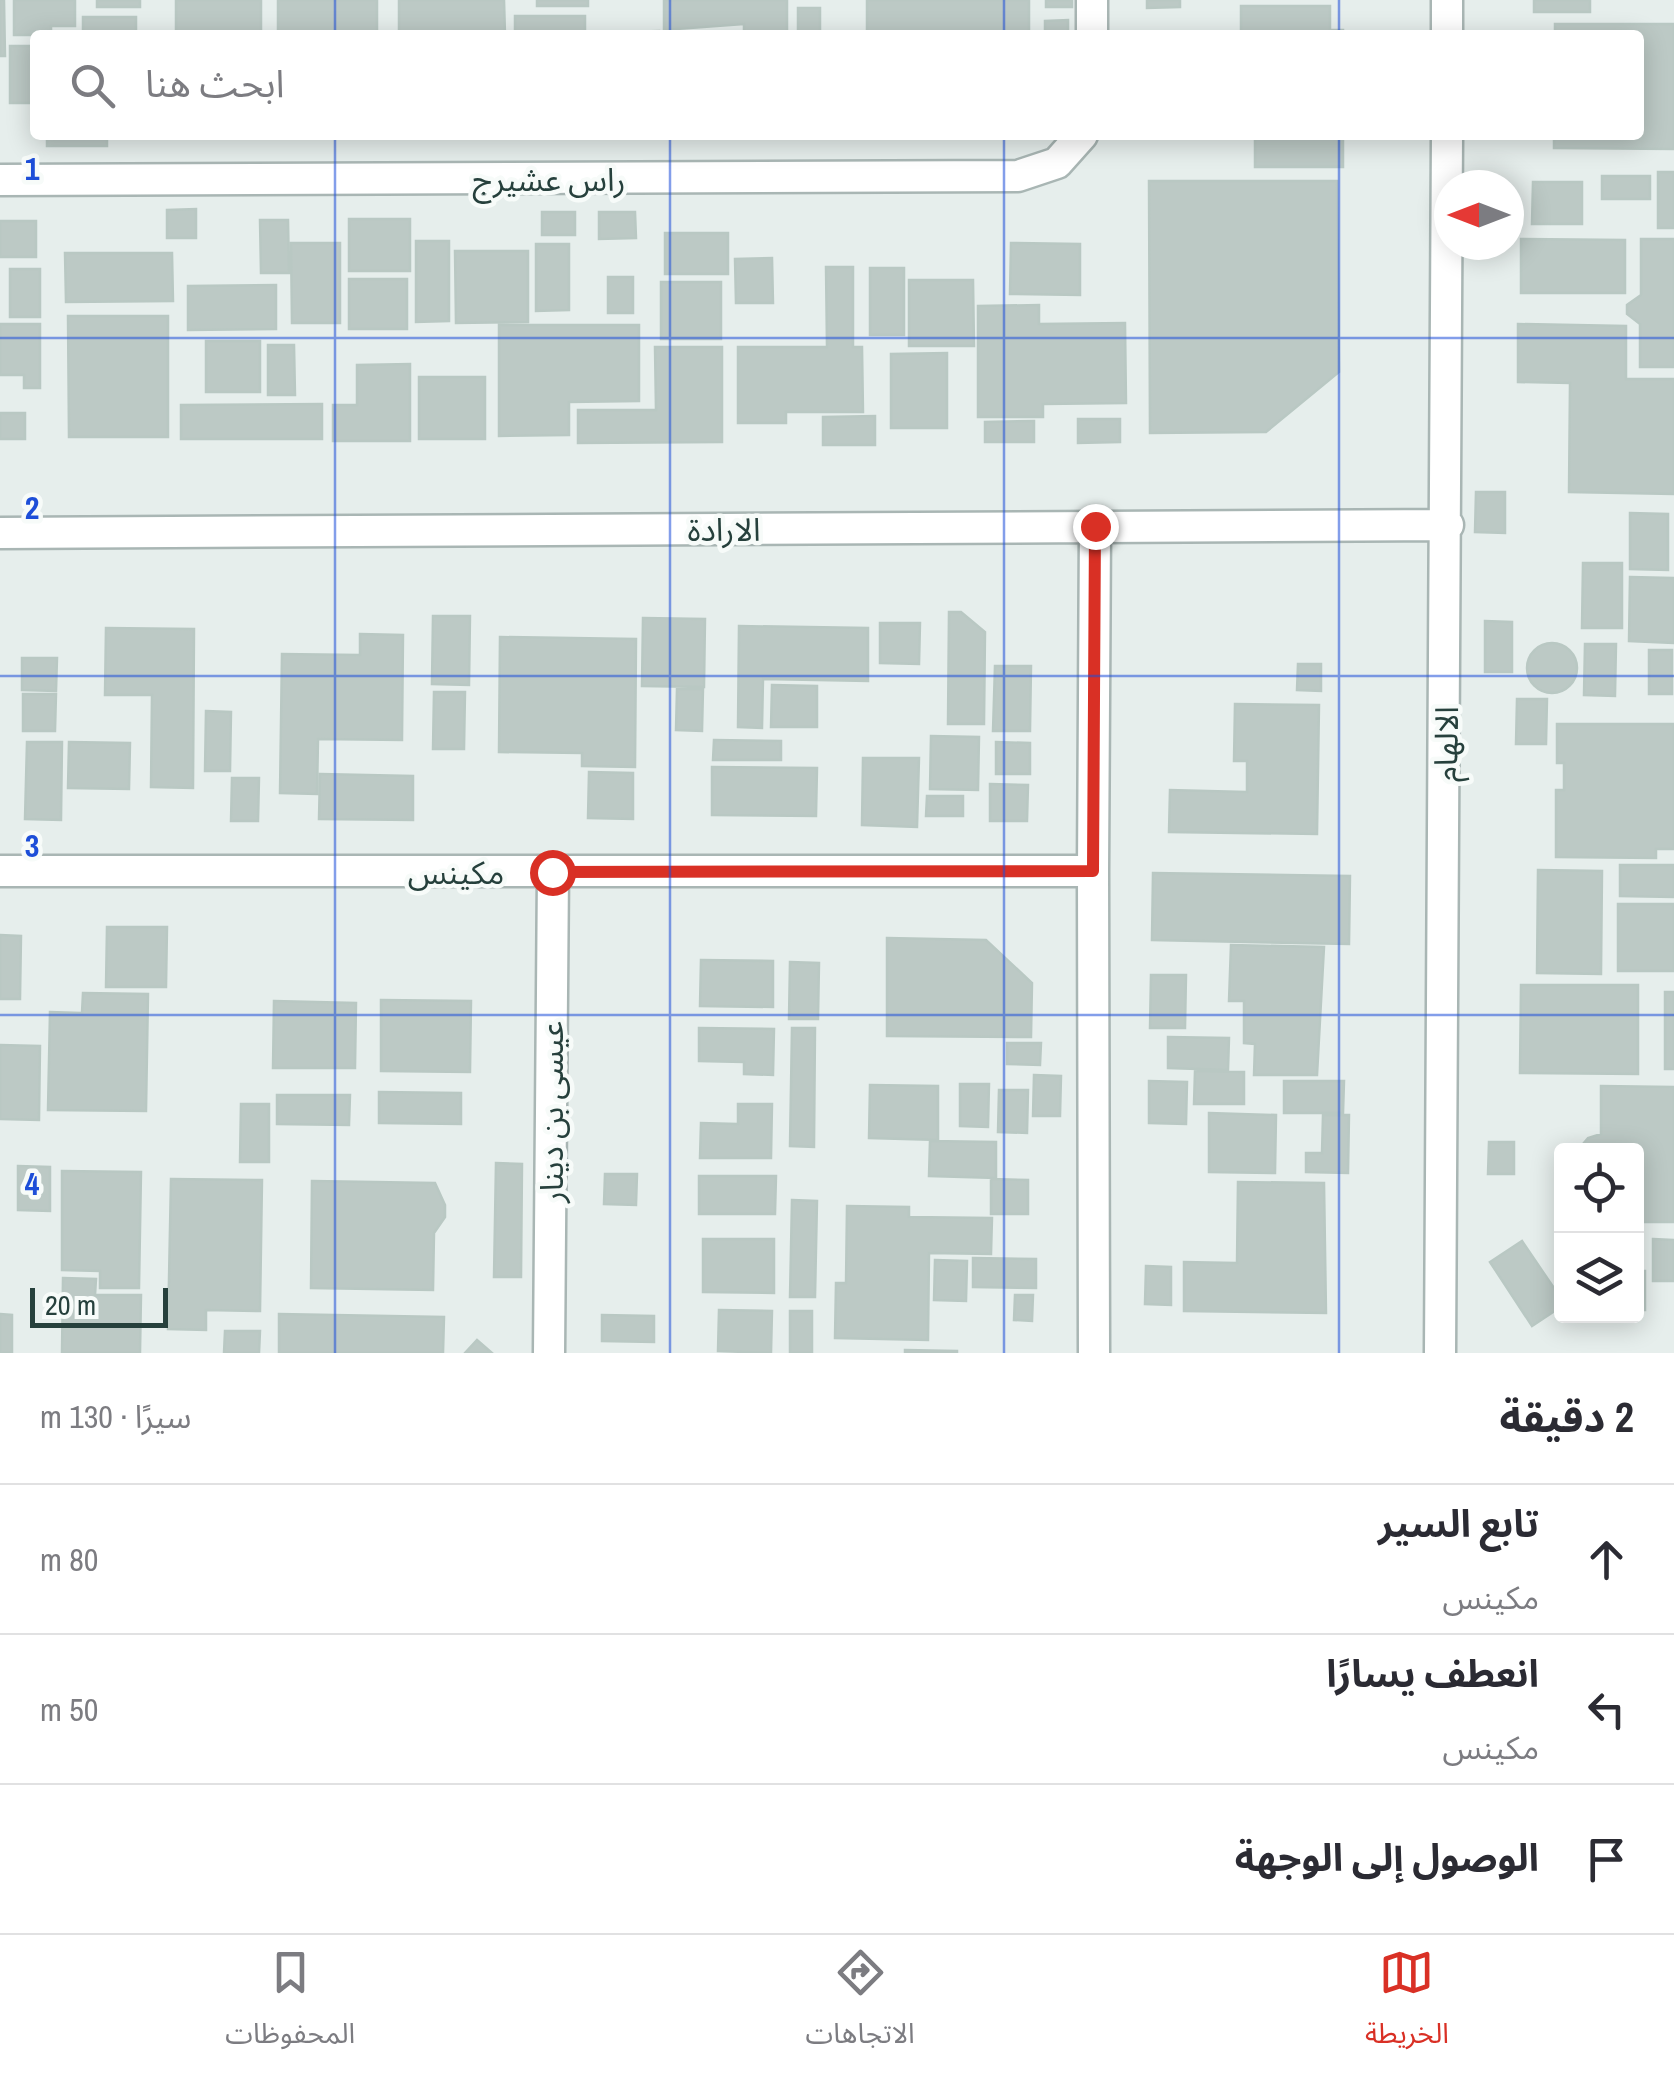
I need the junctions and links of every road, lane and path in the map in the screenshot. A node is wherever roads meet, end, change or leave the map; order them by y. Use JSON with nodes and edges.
{"nodes":[{"id":1,"x":1092,"y":0,"type":"edge"},
{"id":2,"x":1447,"y":0,"type":"edge"},
{"id":3,"x":1092,"y":30,"type":"edge"},
{"id":4,"x":1447,"y":30,"type":"edge"},
{"id":5,"x":1078,"y":140,"type":"edge"},
{"id":6,"x":1447,"y":140,"type":"edge"},
{"id":7,"x":0,"y":180,"type":"edge"},
{"id":8,"x":1448,"y":524,"type":"junction"},
{"id":9,"x":1095,"y":526,"type":"junction"},
{"id":10,"x":0,"y":533,"type":"edge"},
{"id":11,"x":0,"y":870,"type":"edge"},
{"id":12,"x":1093,"y":871,"type":"junction"},
{"id":13,"x":552,"y":872,"type":"junction"},
{"id":14,"x":549,"y":1353,"type":"edge"},
{"id":15,"x":1094,"y":1353,"type":"edge"},
{"id":16,"x":1440,"y":1353,"type":"edge"}],
"edges":[{"from":1,"to":3,"type":"street"},
{"from":2,"to":4,"type":"street"},
{"from":5,"to":7,"type":"street","name":"راس عشيرج"},
{"from":6,"to":8,"type":"street","name":"الالهام"},
{"from":8,"to":9,"type":"street","name":"الارادة"},
{"from":8,"to":16,"type":"street","name":"الالهام"},
{"from":9,"to":10,"type":"street","name":"الارادة"},
{"from":9,"to":12,"type":"street"},
{"from":11,"to":13,"type":"street","name":"مكينس"},
{"from":12,"to":13,"type":"street","name":"مكينس"},
{"from":12,"to":15,"type":"street"},
{"from":13,"to":14,"type":"street","name":"عيسى بن دينار"}]}
